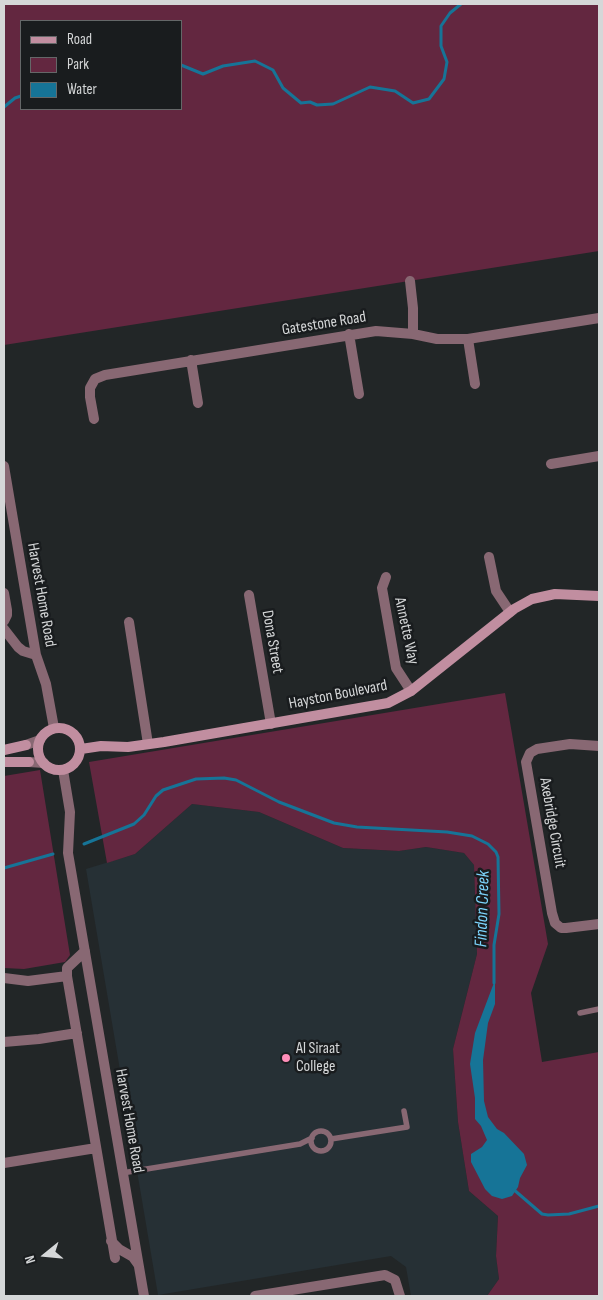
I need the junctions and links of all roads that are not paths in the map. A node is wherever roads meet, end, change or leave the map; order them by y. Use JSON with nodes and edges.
{"nodes":[{"id":1,"x":410,"y":281,"type":"dead end"},
{"id":2,"x":599,"y":318,"type":"edge"},
{"id":3,"x":349,"y":334,"type":"junction"},
{"id":4,"x":412,"y":334,"type":"junction"},
{"id":5,"x":468,"y":339,"type":"junction"},
{"id":6,"x":191,"y":360,"type":"junction"},
{"id":7,"x":475,"y":384,"type":"dead end"},
{"id":8,"x":358,"y":394,"type":"dead end"},
{"id":9,"x":198,"y":403,"type":"dead end"},
{"id":10,"x":94,"y":419,"type":"dead end"},
{"id":11,"x":599,"y":456,"type":"edge"},
{"id":12,"x":551,"y":464,"type":"dead end"},
{"id":13,"x":4,"y":466,"type":"edge"},
{"id":14,"x":489,"y":556,"type":"dead end"},
{"id":15,"x":386,"y":577,"type":"dead end"},
{"id":16,"x":4,"y":592,"type":"edge"},
{"id":17,"x":249,"y":595,"type":"dead end"},
{"id":18,"x":599,"y":596,"type":"edge"},
{"id":19,"x":510,"y":612,"type":"junction"},
{"id":20,"x":4,"y":621,"type":"edge"},
{"id":21,"x":129,"y":622,"type":"dead end"},
{"id":22,"x":4,"y":628,"type":"edge"},
{"id":23,"x":36,"y":655,"type":"junction"},
{"id":24,"x":410,"y":691,"type":"junction"},
{"id":25,"x":271,"y":724,"type":"junction"},
{"id":26,"x":54,"y":728,"type":"junction"},
{"id":27,"x":40,"y":740,"type":"junction"},
{"id":28,"x":148,"y":744,"type":"junction"},
{"id":29,"x":599,"y":746,"type":"edge"},
{"id":30,"x":81,"y":749,"type":"junction"},
{"id":31,"x":4,"y":750,"type":"edge"},
{"id":32,"x":4,"y":762,"type":"edge"},
{"id":33,"x":44,"y":764,"type":"junction"},
{"id":34,"x":63,"y":770,"type":"junction"},
{"id":35,"x":599,"y":924,"type":"edge"},
{"id":36,"x":85,"y":951,"type":"junction"},
{"id":37,"x":67,"y":976,"type":"junction"},
{"id":38,"x":4,"y":978,"type":"edge"},
{"id":39,"x":599,"y":1009,"type":"edge"},
{"id":40,"x":580,"y":1013,"type":"dead end"},
{"id":41,"x":77,"y":1033,"type":"junction"},
{"id":42,"x":4,"y":1042,"type":"edge"},
{"id":43,"x":404,"y":1111,"type":"dead end"},
{"id":44,"x":312,"y":1138,"type":"junction"},
{"id":45,"x":331,"y":1139,"type":"junction"},
{"id":46,"x":300,"y":1144,"type":"junction"},
{"id":47,"x":314,"y":1147,"type":"junction"},
{"id":48,"x":96,"y":1148,"type":"junction"},
{"id":49,"x":4,"y":1163,"type":"edge"},
{"id":50,"x":122,"y":1173,"type":"junction"},
{"id":51,"x":112,"y":1241,"type":"junction"},
{"id":52,"x":115,"y":1258,"type":"dead end"},
{"id":53,"x":138,"y":1264,"type":"junction"},
{"id":54,"x":290,"y":1293,"type":"edge"},
{"id":55,"x":144,"y":1296,"type":"edge"},
{"id":56,"x":255,"y":1296,"type":"edge"},
{"id":57,"x":400,"y":1296,"type":"edge"}],
"edges":[{"from":1,"to":4,"type":"street"},
{"from":2,"to":5,"type":"street","name":"Gatestone Road"},
{"from":3,"to":4,"type":"street","name":"Gatestone Road"},
{"from":3,"to":6,"type":"street","name":"Gatestone Road"},
{"from":3,"to":8,"type":"street"},
{"from":4,"to":5,"type":"street","name":"Gatestone Road"},
{"from":5,"to":7,"type":"street"},
{"from":6,"to":9,"type":"street"},
{"from":6,"to":10,"type":"street","name":"Gatestone Road"},
{"from":11,"to":12,"type":"street"},
{"from":13,"to":23,"type":"street","name":"Harvest Home Road"},
{"from":14,"to":19,"type":"street"},
{"from":15,"to":24,"type":"street","name":"Annette Way"},
{"from":16,"to":20,"type":"street"},
{"from":17,"to":25,"type":"street","name":"Dona Street"},
{"from":18,"to":19,"type":"street","name":"Hayston Boulevard"},
{"from":19,"to":24,"type":"street","name":"Hayston Boulevard"},
{"from":21,"to":28,"type":"street"},
{"from":22,"to":23,"type":"street"},
{"from":23,"to":26,"type":"street","name":"Harvest Home Road"},
{"from":24,"to":25,"type":"street","name":"Hayston Boulevard"},
{"from":25,"to":28,"type":"street","name":"Hayston Boulevard"},
{"from":26,"to":27,"type":"street"},
{"from":26,"to":30,"type":"street"},
{"from":27,"to":31,"type":"street"},
{"from":27,"to":33,"type":"street"},
{"from":28,"to":30,"type":"street","name":"Hayston Boulevard"},
{"from":29,"to":35,"type":"street","name":"Axebridge Circuit"},
{"from":30,"to":34,"type":"street"},
{"from":32,"to":33,"type":"street"},
{"from":33,"to":34,"type":"street"},
{"from":34,"to":36,"type":"street","name":"Harvest Home Road"},
{"from":36,"to":37,"type":"street"},
{"from":36,"to":50,"type":"street","name":"Harvest Home Road"},
{"from":37,"to":38,"type":"street"},
{"from":37,"to":41,"type":"street"},
{"from":39,"to":40,"type":"lane"},
{"from":41,"to":42,"type":"street"},
{"from":41,"to":48,"type":"street"},
{"from":43,"to":45,"type":"lane"},
{"from":44,"to":45,"type":"lane"},
{"from":44,"to":46,"type":"lane"},
{"from":44,"to":47,"type":"lane"},
{"from":45,"to":47,"type":"lane"},
{"from":46,"to":47,"type":"lane"},
{"from":46,"to":50,"type":"lane"},
{"from":48,"to":49,"type":"street"},
{"from":48,"to":51,"type":"street"},
{"from":50,"to":53,"type":"street","name":"Harvest Home Road"},
{"from":51,"to":52,"type":"street"},
{"from":51,"to":53,"type":"street"},
{"from":53,"to":55,"type":"street","name":"Harvest Home Road"},
{"from":54,"to":56,"type":"street"},
{"from":54,"to":57,"type":"street"}]}
